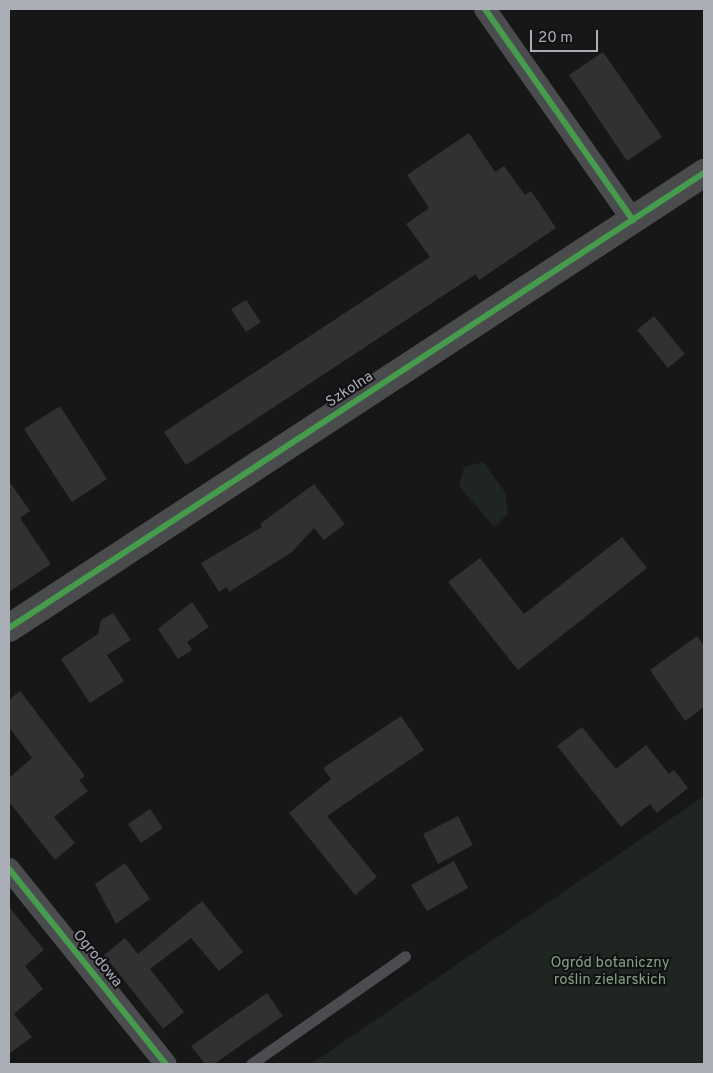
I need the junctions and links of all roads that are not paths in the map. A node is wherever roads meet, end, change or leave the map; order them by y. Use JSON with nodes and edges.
{"nodes":[{"id":1,"x":485,"y":9,"type":"edge"},
{"id":2,"x":704,"y":173,"type":"edge"},
{"id":3,"x":633,"y":220,"type":"junction"},
{"id":4,"x":9,"y":628,"type":"edge"},
{"id":5,"x":9,"y":869,"type":"edge"},
{"id":6,"x":405,"y":956,"type":"dead end"},
{"id":7,"x":166,"y":1064,"type":"edge"},
{"id":8,"x":251,"y":1064,"type":"edge"}],
"edges":[{"from":1,"to":3,"type":"street"},
{"from":2,"to":3,"type":"street","name":"Szkolna"},
{"from":3,"to":4,"type":"street","name":"Szkolna"},
{"from":5,"to":7,"type":"street","name":"Ogrodowa"},
{"from":6,"to":8,"type":"lane"}]}
